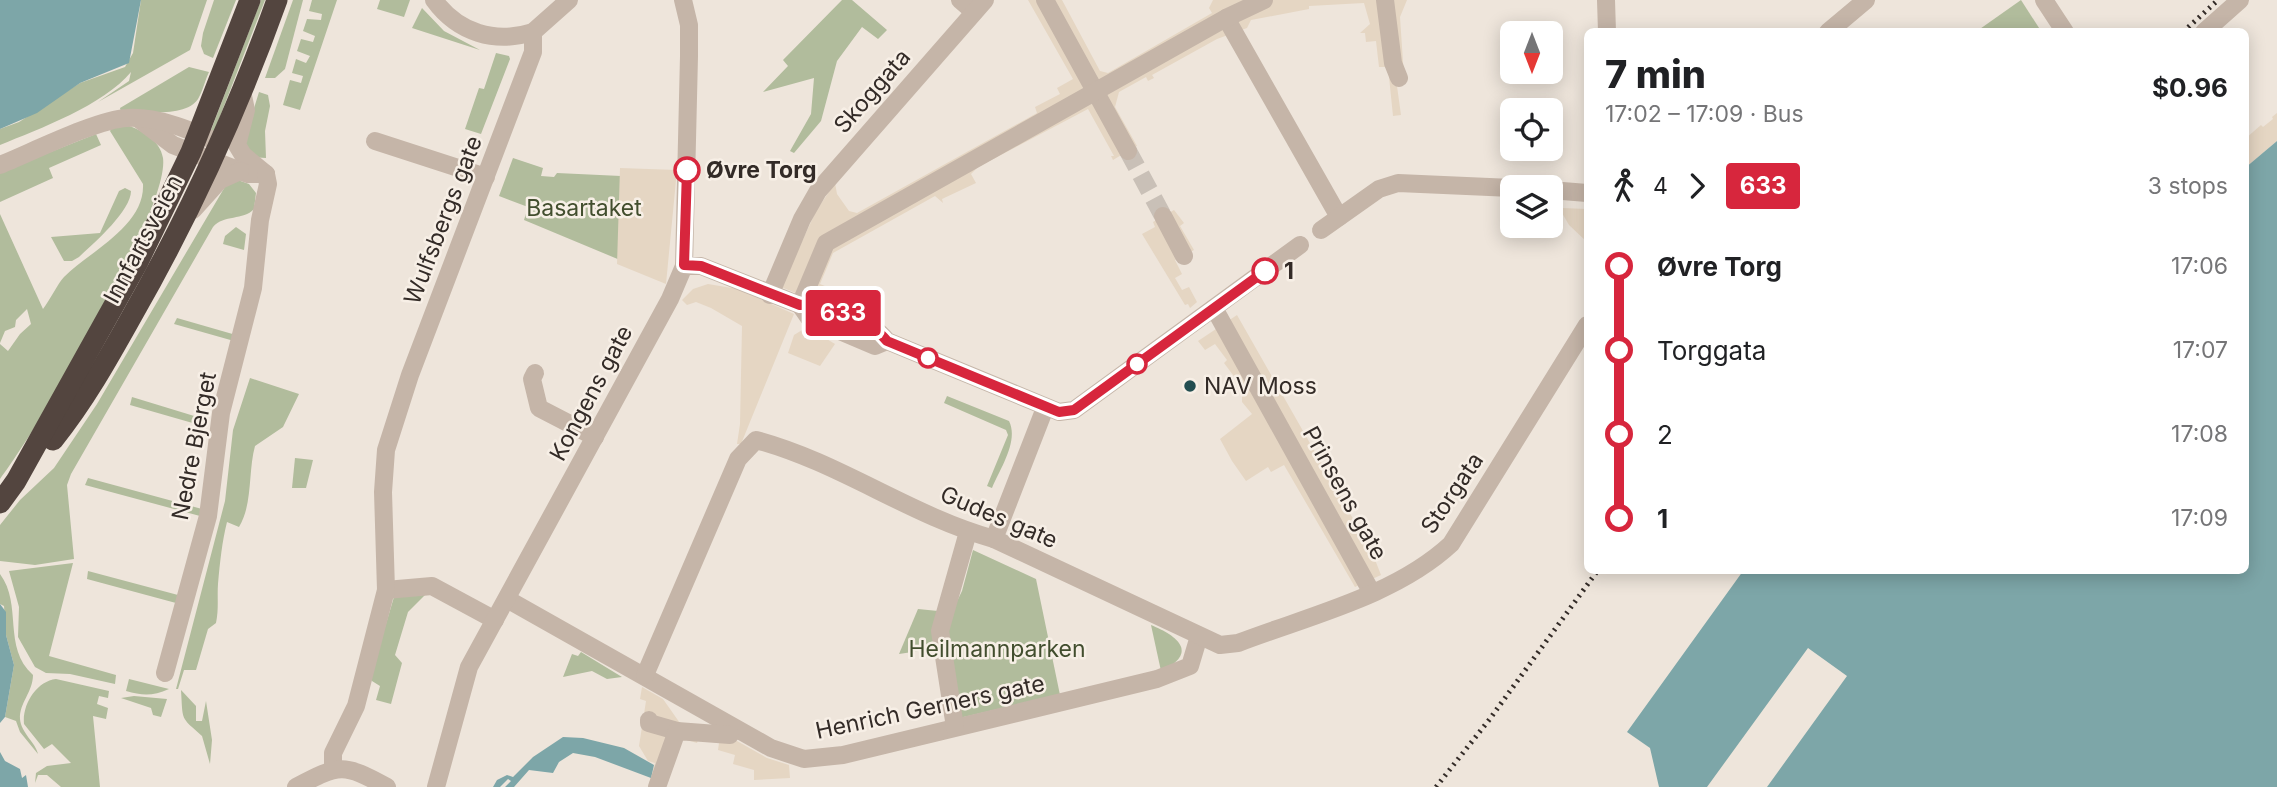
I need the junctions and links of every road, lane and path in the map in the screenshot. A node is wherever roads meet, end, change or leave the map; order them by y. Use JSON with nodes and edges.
{"nodes":[{"id":1,"x":250,"y":0,"type":"edge"},
{"id":2,"x":277,"y":0,"type":"edge"},
{"id":3,"x":434,"y":0,"type":"edge"},
{"id":4,"x":569,"y":0,"type":"edge"},
{"id":5,"x":683,"y":0,"type":"edge"},
{"id":6,"x":960,"y":0,"type":"edge"},
{"id":7,"x":1045,"y":0,"type":"edge"},
{"id":8,"x":1264,"y":0,"type":"edge"},
{"id":9,"x":1385,"y":0,"type":"edge"},
{"id":10,"x":1606,"y":0,"type":"edge"},
{"id":11,"x":1866,"y":0,"type":"edge"},
{"id":12,"x":2044,"y":0,"type":"edge"},
{"id":13,"x":2240,"y":0,"type":"edge"},
{"id":14,"x":979,"y":6,"type":"edge"},
{"id":15,"x":1230,"y":25,"type":"junction"},
{"id":16,"x":1607,"y":28,"type":"edge"},
{"id":17,"x":1833,"y":28,"type":"edge"},
{"id":18,"x":2062,"y":28,"type":"edge"},
{"id":19,"x":2208,"y":28,"type":"edge"},
{"id":20,"x":533,"y":32,"type":"junction"},
{"id":21,"x":1399,"y":78,"type":"dead end"},
{"id":22,"x":242,"y":91,"type":"junction"},
{"id":23,"x":1096,"y":93,"type":"junction"},
{"id":24,"x":375,"y":141,"type":"dead end"},
{"id":25,"x":195,"y":143,"type":"junction"},
{"id":26,"x":217,"y":151,"type":"junction"},
{"id":27,"x":1128,"y":151,"type":"tunnel mouth"},
{"id":28,"x":0,"y":165,"type":"edge"},
{"id":29,"x":240,"y":171,"type":"junction"},
{"id":30,"x":486,"y":177,"type":"junction"},
{"id":31,"x":267,"y":179,"type":"junction"},
{"id":32,"x":1500,"y":187,"type":"edge"},
{"id":33,"x":1563,"y":191,"type":"edge"},
{"id":34,"x":1584,"y":192,"type":"edge"},
{"id":35,"x":1163,"y":216,"type":"tunnel mouth"},
{"id":36,"x":1339,"y":217,"type":"junction"},
{"id":37,"x":187,"y":218,"type":"junction"},
{"id":38,"x":832,"y":222,"type":"dead end"},
{"id":39,"x":849,"y":230,"type":"junction"},
{"id":40,"x":1321,"y":230,"type":"dead end"},
{"id":41,"x":1300,"y":245,"type":"dead end"},
{"id":42,"x":1184,"y":256,"type":"dead end"},
{"id":43,"x":792,"y":264,"type":"dead end"},
{"id":44,"x":684,"y":265,"type":"junction"},
{"id":45,"x":813,"y":272,"type":"junction"},
{"id":46,"x":770,"y":295,"type":"junction"},
{"id":47,"x":800,"y":305,"type":"junction"},
{"id":48,"x":1218,"y":316,"type":"junction"},
{"id":49,"x":1584,"y":330,"type":"edge"},
{"id":50,"x":535,"y":373,"type":"dead end"},
{"id":51,"x":1045,"y":408,"type":"junction"},
{"id":52,"x":596,"y":437,"type":"junction"},
{"id":53,"x":16,"y":481,"type":"junction"},
{"id":54,"x":0,"y":503,"type":"edge"},
{"id":55,"x":968,"y":532,"type":"junction"},
{"id":56,"x":993,"y":539,"type":"junction"},
{"id":57,"x":386,"y":590,"type":"junction"},
{"id":58,"x":1372,"y":593,"type":"junction"},
{"id":59,"x":507,"y":598,"type":"junction"},
{"id":60,"x":495,"y":620,"type":"junction"},
{"id":61,"x":1199,"y":636,"type":"junction"},
{"id":62,"x":1220,"y":645,"type":"joint"},
{"id":63,"x":165,"y":673,"type":"dead end"},
{"id":64,"x":645,"y":675,"type":"junction"},
{"id":65,"x":649,"y":720,"type":"dead end"},
{"id":66,"x":955,"y":727,"type":"junction"},
{"id":67,"x":677,"y":731,"type":"junction"},
{"id":68,"x":730,"y":735,"type":"dead end"},
{"id":69,"x":333,"y":768,"type":"junction"},
{"id":70,"x":296,"y":787,"type":"edge"},
{"id":71,"x":387,"y":787,"type":"edge"},
{"id":72,"x":436,"y":787,"type":"edge"},
{"id":73,"x":657,"y":787,"type":"edge"}],
"edges":[{"from":1,"to":25,"type":"highway","name":"Innfartsveien"},
{"from":2,"to":22,"type":"highway","name":"Innfartsveien"},
{"from":3,"to":20,"type":"street"},
{"from":4,"to":20,"type":"street"},
{"from":5,"to":44,"type":"street","name":"Kongens gate"},
{"from":6,"to":14,"type":"street"},
{"from":7,"to":23,"type":"street"},
{"from":8,"to":15,"type":"street"},
{"from":9,"to":21,"type":"street"},
{"from":10,"to":16,"type":"street"},
{"from":11,"to":17,"type":"street"},
{"from":12,"to":18,"type":"street"},
{"from":13,"to":19,"type":"street"},
{"from":14,"to":46,"type":"street","name":"Skoggata"},
{"from":15,"to":23,"type":"street"},
{"from":15,"to":36,"type":"street"},
{"from":20,"to":30,"type":"street","name":"Wulfsbergs gate"},
{"from":22,"to":26,"type":"highway","name":"Innfartsveien"},
{"from":22,"to":31,"type":"street"},
{"from":23,"to":27,"type":"street"},
{"from":23,"to":39,"type":"street"},
{"from":24,"to":30,"type":"street"},
{"from":25,"to":26,"type":"street"},
{"from":25,"to":28,"type":"street"},
{"from":25,"to":53,"type":"highway","name":"Innfartsveien"},
{"from":26,"to":29,"type":"street"},
{"from":26,"to":37,"type":"highway","name":"Innfartsveien"},
{"from":29,"to":31,"type":"street"},
{"from":29,"to":37,"type":"street"},
{"from":30,"to":57,"type":"street","name":"Wulfsbergs gate"},
{"from":31,"to":63,"type":"street","name":"Nedre Bjerget"},
{"from":32,"to":36,"type":"street"},
{"from":33,"to":34,"type":"street"},
{"from":35,"to":42,"type":"street"},
{"from":36,"to":40,"type":"street"},
{"from":37,"to":53,"type":"highway","name":"Innfartsveien"},
{"from":38,"to":39,"type":"street"},
{"from":39,"to":45,"type":"street"},
{"from":41,"to":48,"type":"street"},
{"from":43,"to":45,"type":"street"},
{"from":44,"to":46,"type":"street"},
{"from":44,"to":52,"type":"street","name":"Kongens gate"},
{"from":45,"to":47,"type":"street"},
{"from":46,"to":47,"type":"street"},
{"from":47,"to":51,"type":"street"},
{"from":48,"to":51,"type":"street"},
{"from":48,"to":58,"type":"street","name":"Prinsens gate"},
{"from":49,"to":58,"type":"street","name":"Storgata"},
{"from":50,"to":52,"type":"street"},
{"from":51,"to":56,"type":"street"},
{"from":52,"to":59,"type":"street","name":"Kongens gate"},
{"from":53,"to":54,"type":"highway","name":"Innfartsveien"},
{"from":55,"to":56,"type":"street","name":"Gudes gate"},
{"from":55,"to":64,"type":"street","name":"Gudes gate"},
{"from":55,"to":66,"type":"street"},
{"from":56,"to":61,"type":"street","name":"Gudes gate"},
{"from":57,"to":60,"type":"street"},
{"from":57,"to":69,"type":"street","name":"Wulfsbergs gate"},
{"from":58,"to":62,"type":"street","name":"Storgata"},
{"from":59,"to":60,"type":"street","name":"Kongens gate"},
{"from":59,"to":64,"type":"street","name":"Henrich Gerners gate"},
{"from":60,"to":72,"type":"street","name":"Kongens gate"},
{"from":61,"to":62,"type":"street","name":"Gudes gate"},
{"from":61,"to":66,"type":"street","name":"Henrich Gerners gate"},
{"from":64,"to":66,"type":"street","name":"Henrich Gerners gate"},
{"from":65,"to":67,"type":"street"},
{"from":67,"to":68,"type":"street"},
{"from":67,"to":73,"type":"street"},
{"from":69,"to":70,"type":"street"},
{"from":69,"to":71,"type":"street"}]}
